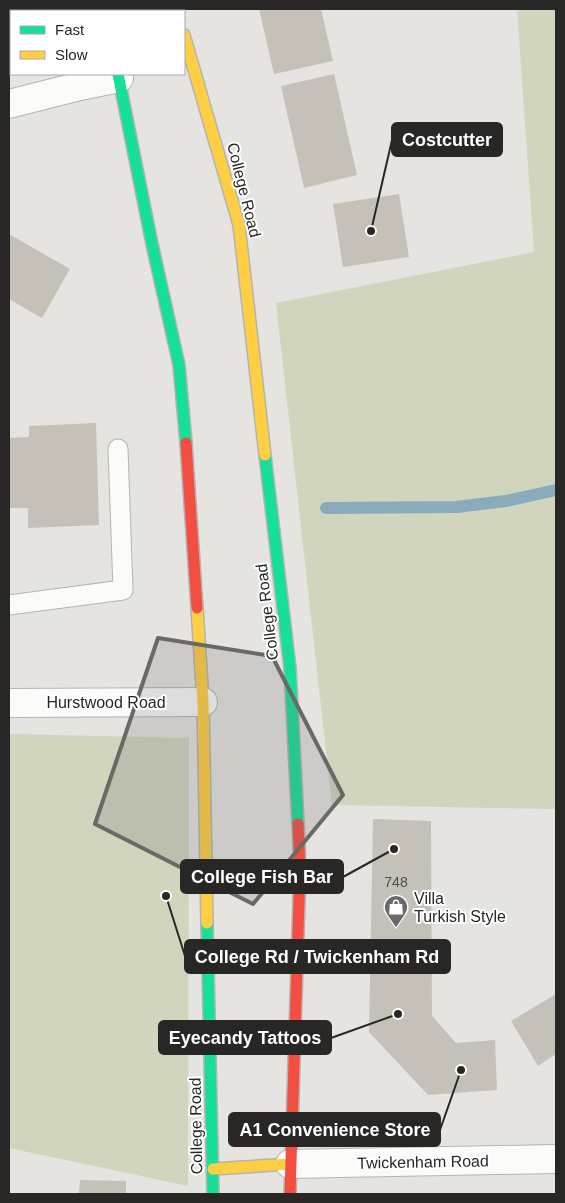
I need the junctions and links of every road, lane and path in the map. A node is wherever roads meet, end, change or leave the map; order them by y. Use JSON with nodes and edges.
{"nodes":[{"id":1,"x":185,"y":38,"type":"edge"},
{"id":2,"x":118,"y":76,"type":"edge"},
{"id":3,"x":9,"y":104,"type":"edge"},
{"id":4,"x":118,"y":448,"type":"dead end"},
{"id":5,"x":9,"y":605,"type":"edge"},
{"id":6,"x":203,"y":702,"type":"junction"},
{"id":7,"x":9,"y":703,"type":"edge"},
{"id":8,"x":556,"y":1159,"type":"edge"},
{"id":9,"x":290,"y":1164,"type":"junction"},
{"id":10,"x":213,"y":1170,"type":"junction"},
{"id":11,"x":213,"y":1194,"type":"edge"},
{"id":12,"x":290,"y":1194,"type":"edge"}],
"edges":[{"from":1,"to":9,"type":"main road","name":"College Road"},
{"from":2,"to":3,"type":"street"},
{"from":2,"to":6,"type":"main road","name":"College Road"},
{"from":4,"to":5,"type":"lane"},
{"from":6,"to":7,"type":"street","name":"Hurstwood Road"},
{"from":6,"to":10,"type":"main road","name":"College Road"},
{"from":8,"to":9,"type":"street","name":"Twickenham Road"},
{"from":9,"to":10,"type":"main road"},
{"from":9,"to":12,"type":"main road","name":"College Road"},
{"from":10,"to":11,"type":"main road","name":"College Road"}]}
